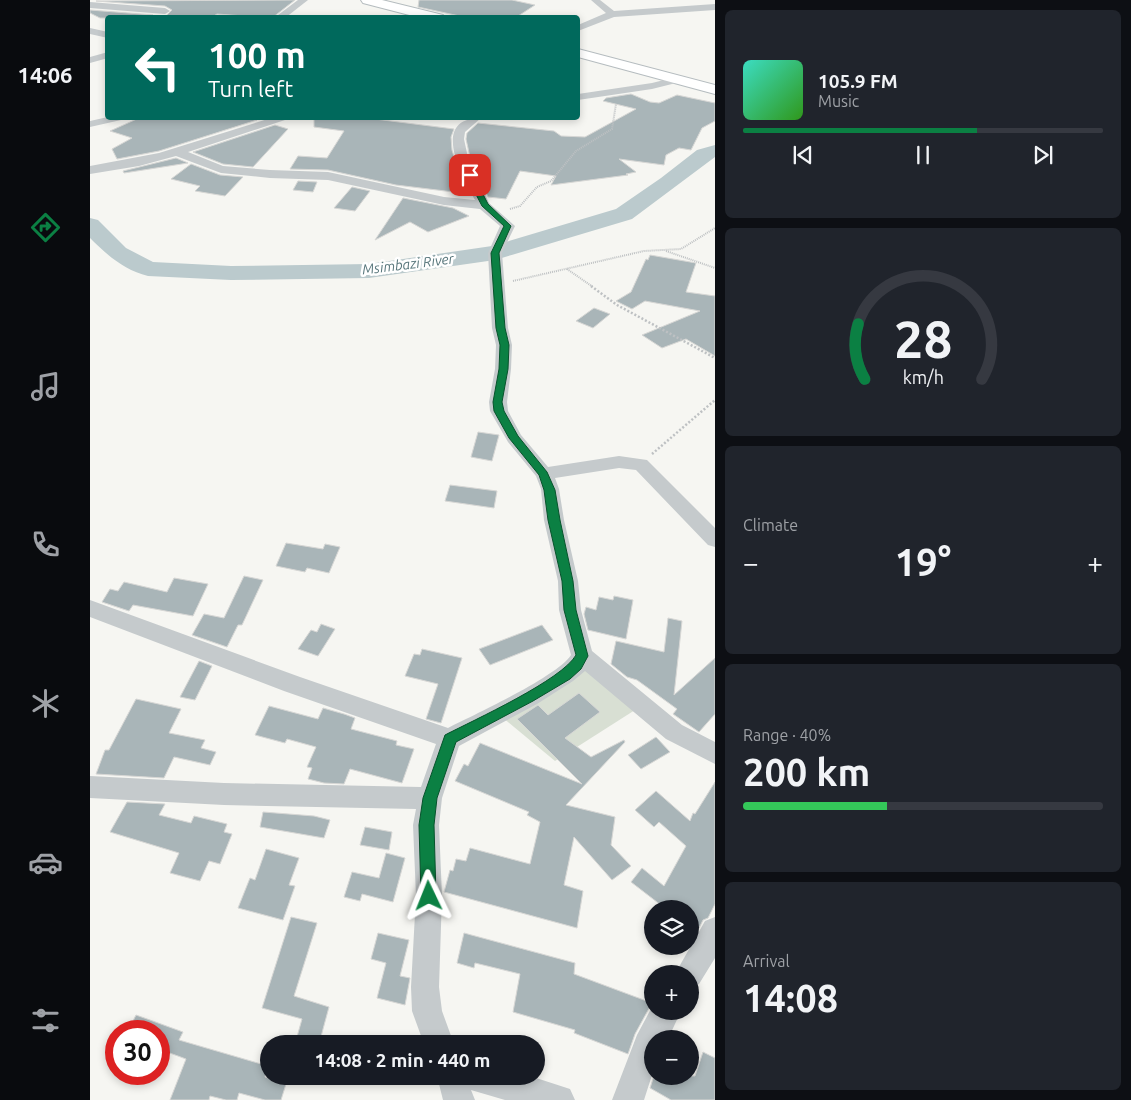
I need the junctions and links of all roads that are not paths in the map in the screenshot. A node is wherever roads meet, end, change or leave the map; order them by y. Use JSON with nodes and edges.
{"nodes":[{"id":1,"x":304,"y":0,"type":"edge"},
{"id":2,"x":367,"y":0,"type":"edge"},
{"id":3,"x":595,"y":0,"type":"edge"},
{"id":4,"x":172,"y":2,"type":"dead end"},
{"id":5,"x":390,"y":2,"type":"edge"},
{"id":6,"x":90,"y":5,"type":"edge"},
{"id":7,"x":715,"y":7,"type":"edge"},
{"id":8,"x":163,"y":14,"type":"edge"},
{"id":9,"x":612,"y":14,"type":"junction"},
{"id":10,"x":282,"y":15,"type":"edge"},
{"id":11,"x":429,"y":15,"type":"edge"},
{"id":12,"x":580,"y":27,"type":"edge"},
{"id":13,"x":90,"y":31,"type":"edge"},
{"id":14,"x":105,"y":34,"type":"edge"},
{"id":15,"x":580,"y":54,"type":"edge"},
{"id":16,"x":105,"y":56,"type":"edge"},
{"id":17,"x":90,"y":60,"type":"edge"},
{"id":18,"x":676,"y":80,"type":"junction"},
{"id":19,"x":715,"y":90,"type":"edge"},
{"id":20,"x":580,"y":97,"type":"edge"},
{"id":21,"x":108,"y":120,"type":"edge"},
{"id":22,"x":274,"y":120,"type":"edge"},
{"id":23,"x":467,"y":120,"type":"edge"},
{"id":24,"x":90,"y":124,"type":"edge"},
{"id":25,"x":177,"y":152,"type":"junction"},
{"id":26,"x":90,"y":170,"type":"edge"},
{"id":27,"x":487,"y":207,"type":"junction"},
{"id":28,"x":544,"y":474,"type":"junction"},
{"id":29,"x":715,"y":540,"type":"edge"},
{"id":30,"x":90,"y":608,"type":"edge"},
{"id":31,"x":582,"y":656,"type":"junction"},
{"id":32,"x":450,"y":739,"type":"junction"},
{"id":33,"x":715,"y":754,"type":"edge"},
{"id":34,"x":90,"y":787,"type":"edge"},
{"id":35,"x":430,"y":798,"type":"junction"},
{"id":36,"x":715,"y":931,"type":"edge"},
{"id":37,"x":694,"y":965,"type":"edge"},
{"id":38,"x":661,"y":1020,"type":"edge"},
{"id":39,"x":436,"y":1035,"type":"edge"},
{"id":40,"x":455,"y":1085,"type":"edge"},
{"id":41,"x":506,"y":1085,"type":"edge"},
{"id":42,"x":459,"y":1100,"type":"edge"},
{"id":43,"x":559,"y":1100,"type":"edge"},
{"id":44,"x":628,"y":1100,"type":"edge"}],
"edges":[{"from":1,"to":10,"type":"street"},
{"from":2,"to":5,"type":"street"},
{"from":3,"to":9,"type":"street"},
{"from":4,"to":8,"type":"street"},
{"from":5,"to":11,"type":"street"},
{"from":6,"to":8,"type":"street"},
{"from":7,"to":9,"type":"street"},
{"from":9,"to":12,"type":"street"},
{"from":13,"to":14,"type":"street"},
{"from":15,"to":18,"type":"street"},
{"from":16,"to":17,"type":"street"},
{"from":18,"to":19,"type":"street"},
{"from":18,"to":20,"type":"street"},
{"from":21,"to":24,"type":"street"},
{"from":22,"to":25,"type":"street"},
{"from":23,"to":27,"type":"street"},
{"from":25,"to":26,"type":"street"},
{"from":25,"to":27,"type":"street"},
{"from":27,"to":28,"type":"street"},
{"from":28,"to":29,"type":"street"},
{"from":28,"to":31,"type":"street"},
{"from":30,"to":32,"type":"street"},
{"from":31,"to":32,"type":"street"},
{"from":31,"to":33,"type":"street"},
{"from":32,"to":35,"type":"street"},
{"from":34,"to":35,"type":"street"},
{"from":35,"to":39,"type":"street"},
{"from":36,"to":37,"type":"street"},
{"from":38,"to":44,"type":"street"},
{"from":40,"to":42,"type":"street"},
{"from":41,"to":43,"type":"street"}]}
